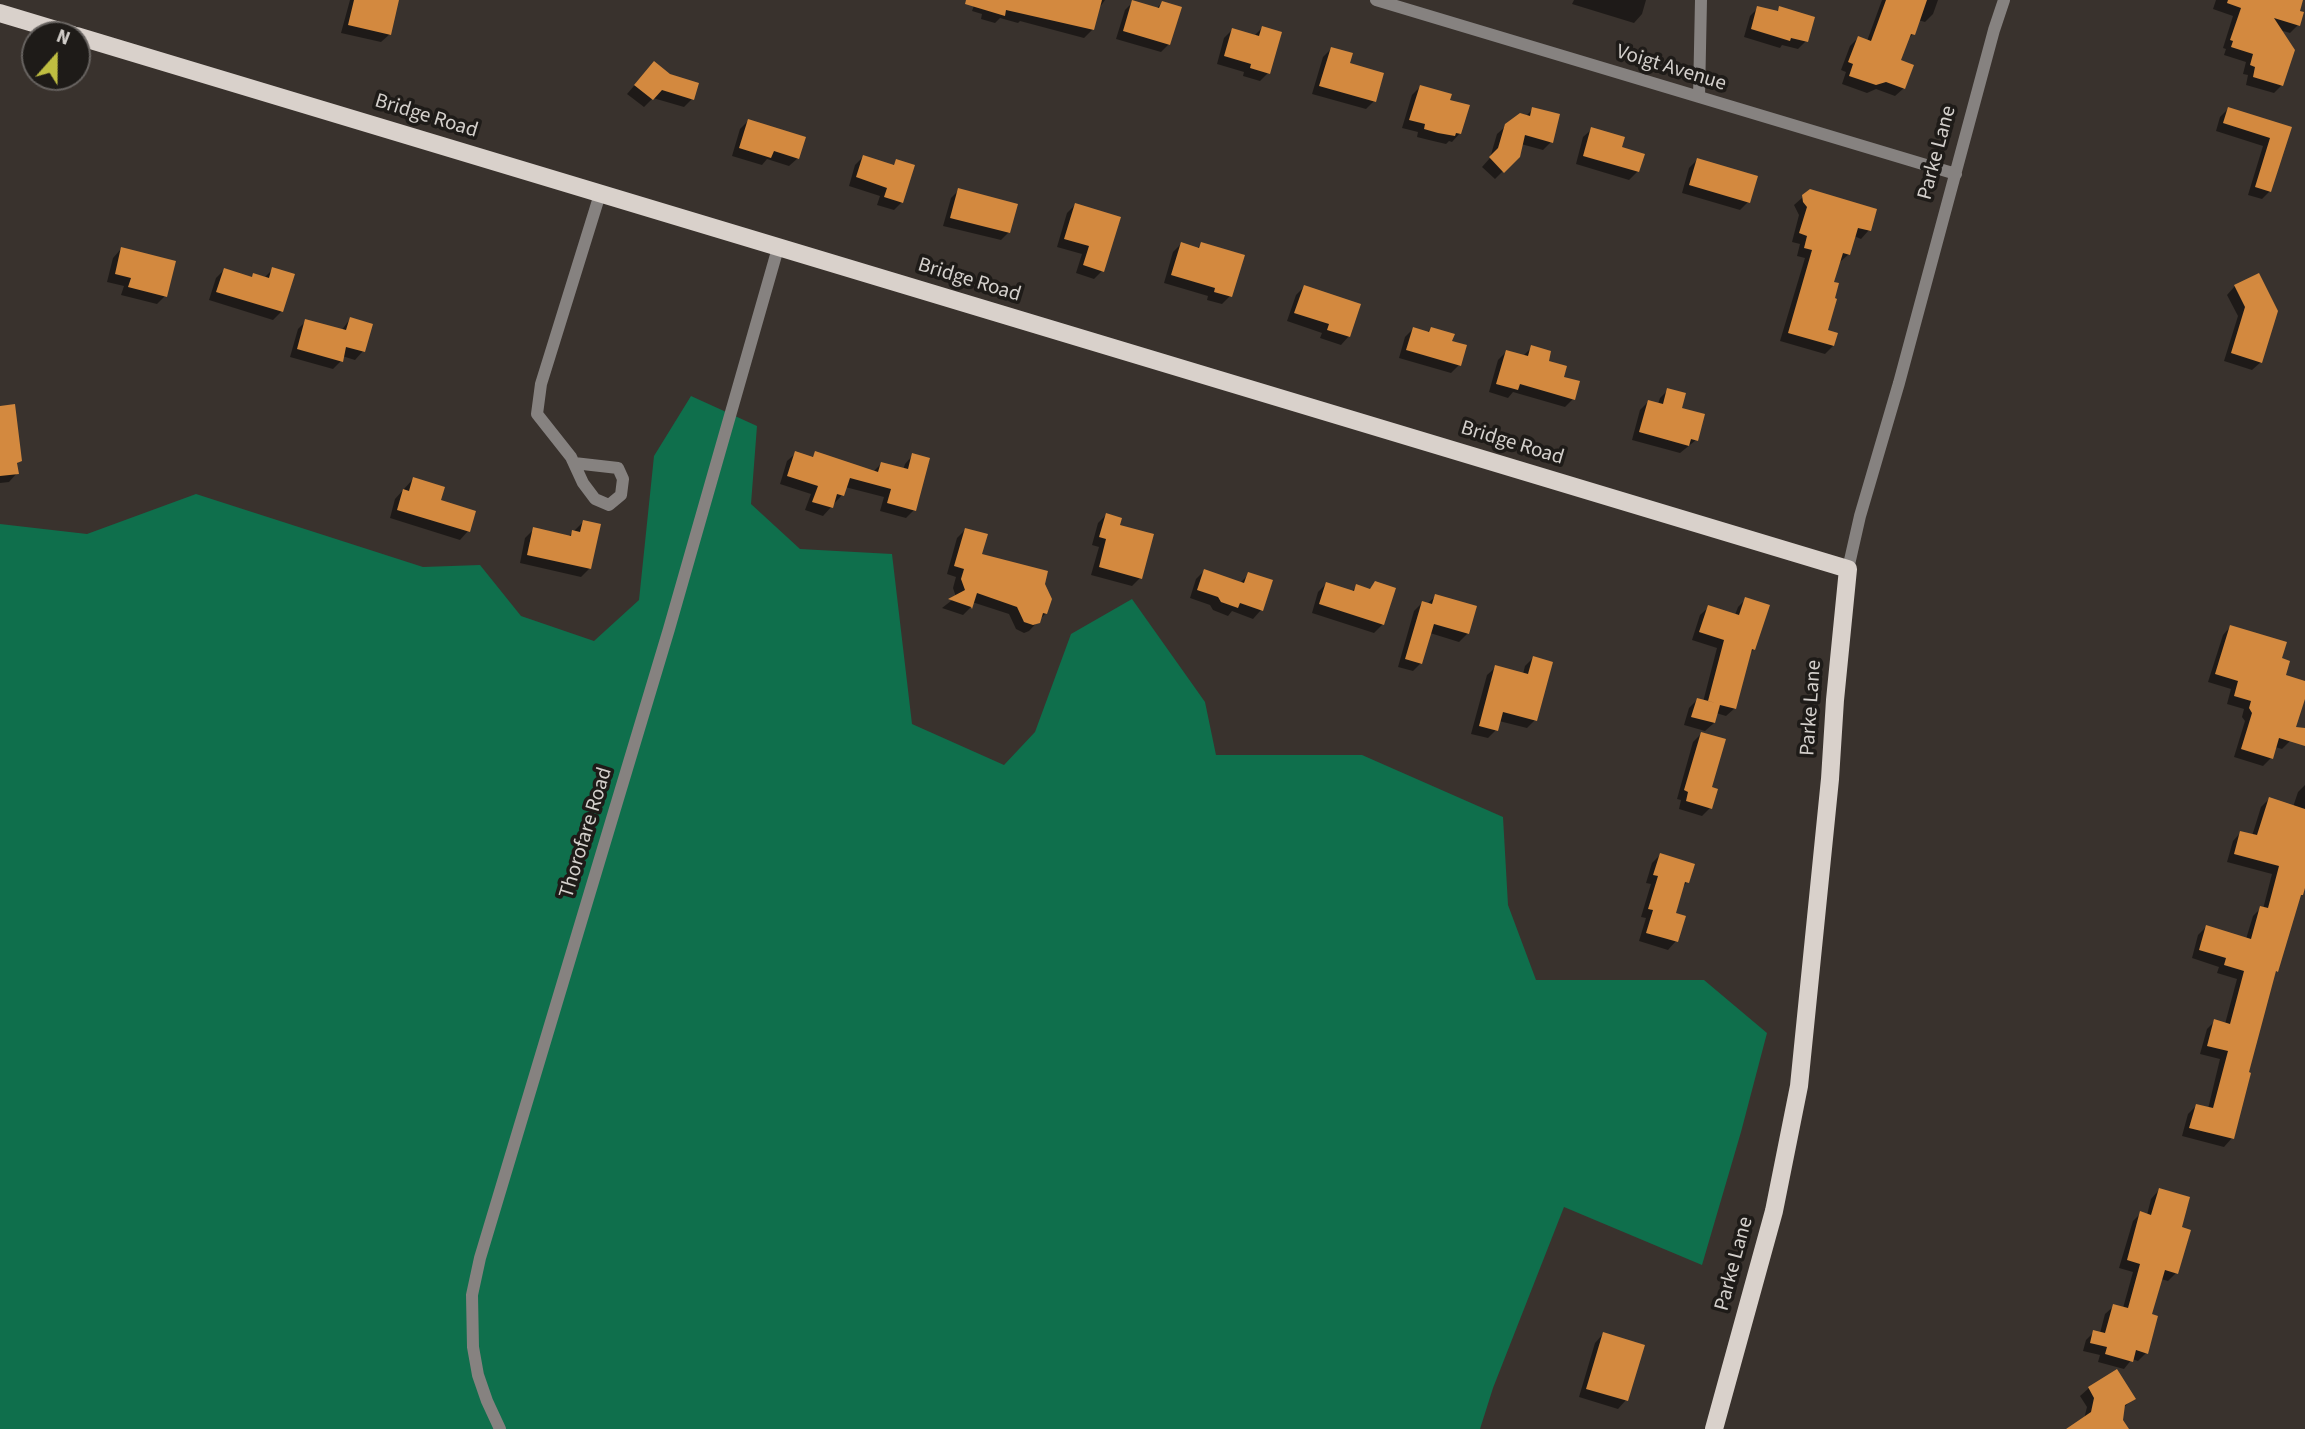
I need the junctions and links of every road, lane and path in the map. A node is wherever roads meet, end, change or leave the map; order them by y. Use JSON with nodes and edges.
{"nodes":[{"id":1,"x":1376,"y":0,"type":"edge"},
{"id":2,"x":1701,"y":0,"type":"edge"},
{"id":3,"x":2004,"y":0,"type":"edge"},
{"id":4,"x":0,"y":13,"type":"edge"},
{"id":5,"x":26,"y":21,"type":"edge"},
{"id":6,"x":91,"y":41,"type":"edge"},
{"id":7,"x":1699,"y":97,"type":"junction"},
{"id":8,"x":1956,"y":174,"type":"junction"},
{"id":9,"x":600,"y":194,"type":"junction"},
{"id":10,"x":778,"y":248,"type":"junction"},
{"id":11,"x":574,"y":463,"type":"dead end"},
{"id":12,"x":1848,"y":569,"type":"junction"},
{"id":13,"x":500,"y":1429,"type":"edge"},
{"id":14,"x":1714,"y":1429,"type":"edge"}],
"edges":[{"from":1,"to":7,"type":"street","name":"Voigt Avenue"},
{"from":2,"to":7,"type":"street"},
{"from":3,"to":8,"type":"street","name":"Parke Lane"},
{"from":4,"to":5,"type":"main road","name":"Bridge Road"},
{"from":6,"to":9,"type":"main road","name":"Bridge Road"},
{"from":7,"to":8,"type":"street","name":"Voigt Avenue"},
{"from":8,"to":12,"type":"street","name":"Parke Lane"},
{"from":9,"to":10,"type":"main road","name":"Bridge Road"},
{"from":9,"to":11,"type":"street"},
{"from":10,"to":12,"type":"main road","name":"Bridge Road"},
{"from":10,"to":13,"type":"street","name":"Thorofare Road"},
{"from":12,"to":14,"type":"main road","name":"Parke Lane"}]}
